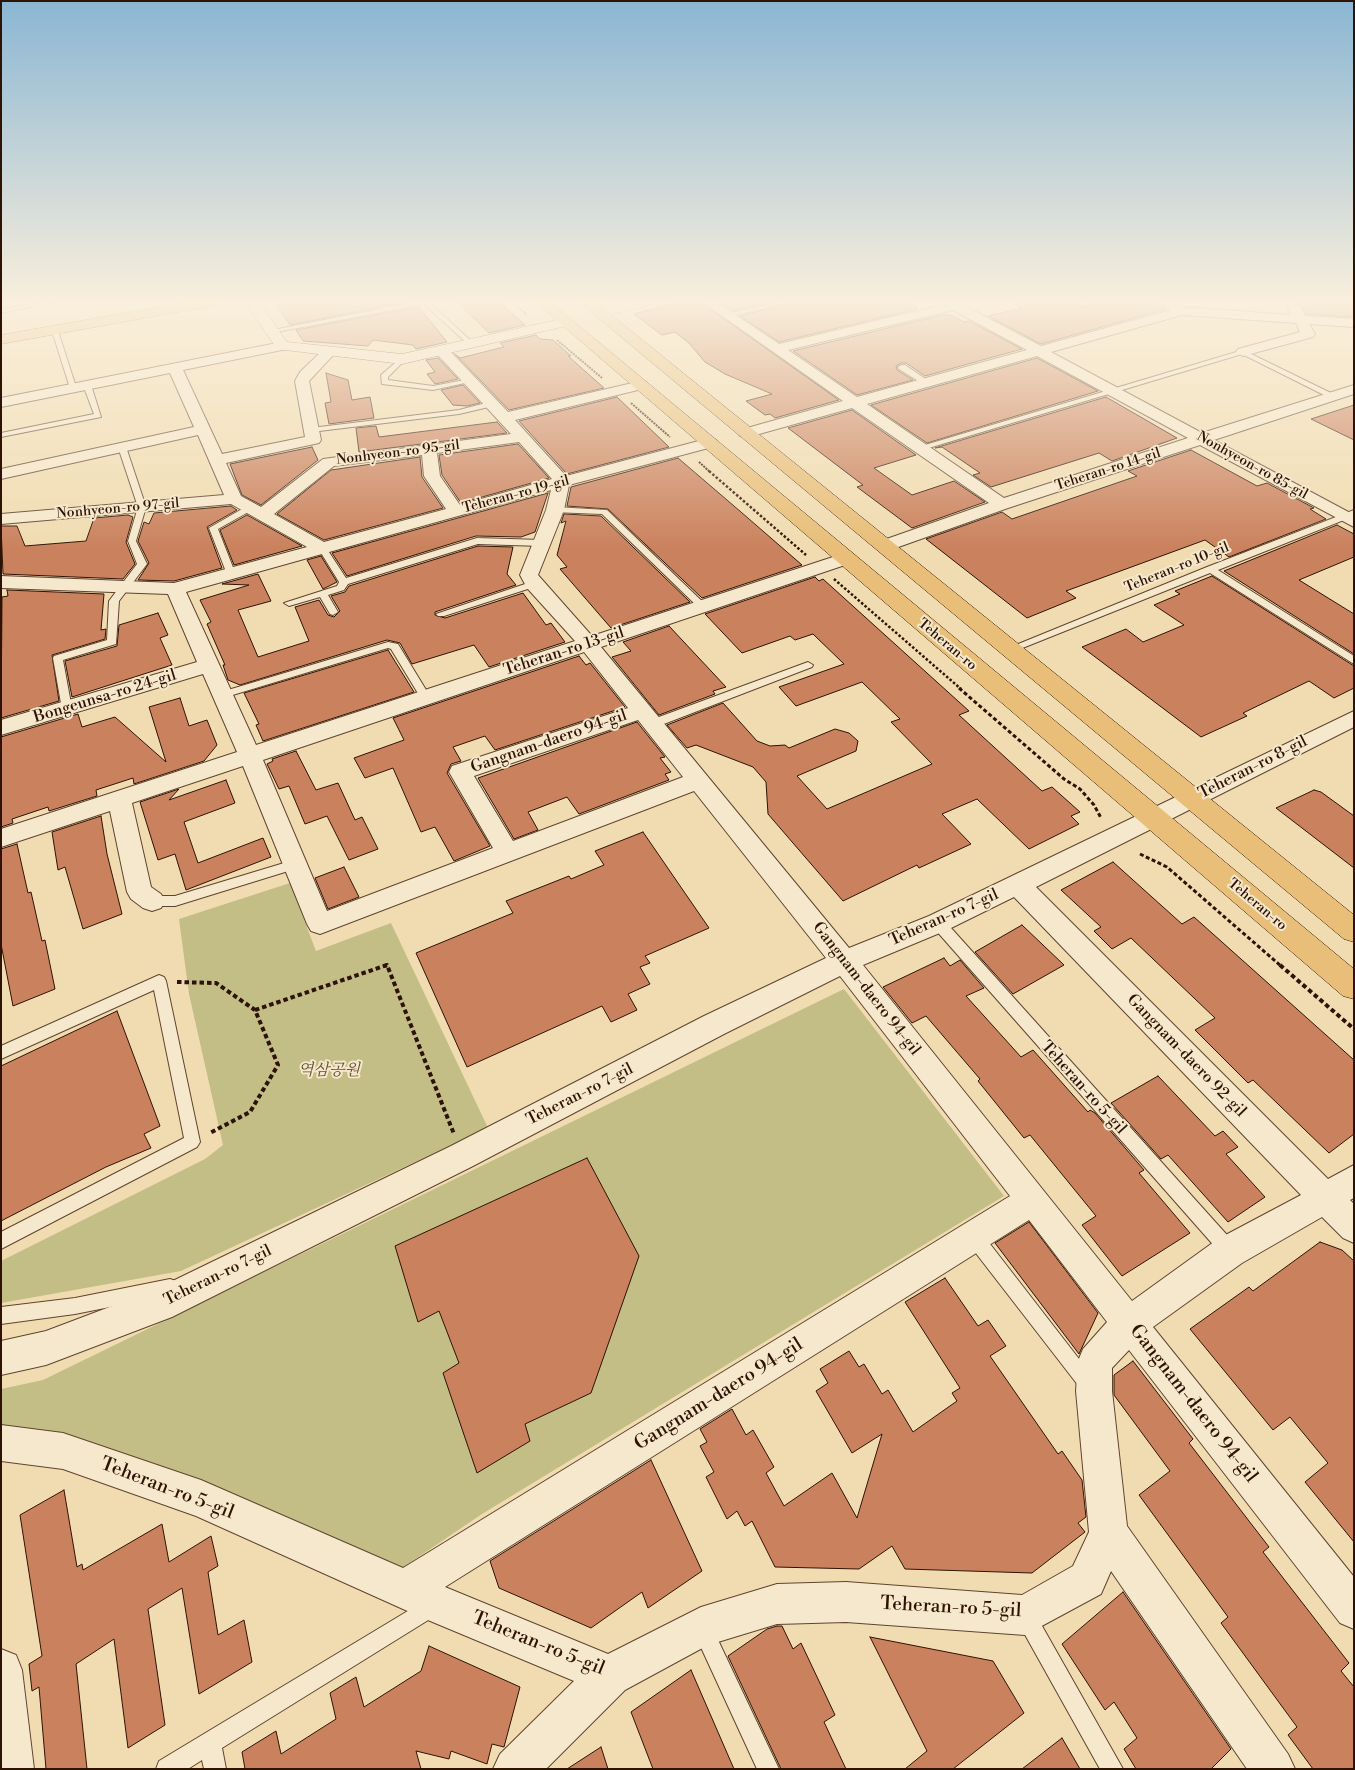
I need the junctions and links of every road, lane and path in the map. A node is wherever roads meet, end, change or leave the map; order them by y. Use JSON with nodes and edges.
{"nodes":[{"id":1,"x":79,"y":384,"type":"edge"},
{"id":2,"x":98,"y":384,"type":"edge"},
{"id":3,"x":182,"y":384,"type":"edge"},
{"id":4,"x":302,"y":384,"type":"edge"},
{"id":5,"x":398,"y":384,"type":"edge"},
{"id":6,"x":456,"y":384,"type":"edge"},
{"id":7,"x":472,"y":384,"type":"edge"},
{"id":8,"x":607,"y":384,"type":"edge"},
{"id":9,"x":686,"y":384,"type":"edge"},
{"id":10,"x":827,"y":384,"type":"edge"},
{"id":11,"x":920,"y":384,"type":"edge"},
{"id":12,"x":1100,"y":384,"type":"edge"},
{"id":13,"x":1138,"y":384,"type":"edge"},
{"id":14,"x":1308,"y":384,"type":"edge"},
{"id":15,"x":641,"y":385,"type":"joint"},
{"id":16,"x":81,"y":387,"type":"junction"},
{"id":17,"x":1354,"y":389,"type":"edge"},
{"id":18,"x":616,"y":391,"type":"junction"},
{"id":19,"x":1114,"y":391,"type":"junction"},
{"id":20,"x":1333,"y":396,"type":"junction"},
{"id":21,"x":854,"y":402,"type":"junction"},
{"id":22,"x":1,"y":403,"type":"edge"},
{"id":23,"x":490,"y":404,"type":"junction"},
{"id":24,"x":504,"y":418,"type":"junction"},
{"id":25,"x":201,"y":430,"type":"junction"},
{"id":26,"x":746,"y":433,"type":"junction"},
{"id":27,"x":1,"y":435,"type":"edge"},
{"id":28,"x":312,"y":435,"type":"junction"},
{"id":29,"x":522,"y":437,"type":"junction"},
{"id":30,"x":1203,"y":439,"type":"junction"},
{"id":31,"x":710,"y":443,"type":"junction"},
{"id":32,"x":122,"y":447,"type":"junction"},
{"id":33,"x":919,"y":448,"type":"junction"},
{"id":34,"x":429,"y":449,"type":"junction"},
{"id":35,"x":685,"y":450,"type":"junction"},
{"id":36,"x":216,"y":460,"type":"junction"},
{"id":37,"x":329,"y":462,"type":"junction"},
{"id":38,"x":1,"y":474,"type":"edge"},
{"id":39,"x":561,"y":482,"type":"junction"},
{"id":40,"x":234,"y":498,"type":"junction"},
{"id":41,"x":1002,"y":504,"type":"junction"},
{"id":42,"x":142,"y":507,"type":"junction"},
{"id":43,"x":554,"y":510,"type":"junction"},
{"id":44,"x":256,"y":511,"type":"junction"},
{"id":45,"x":456,"y":511,"type":"junction"},
{"id":46,"x":1350,"y":517,"type":"edge"},
{"id":47,"x":1,"y":519,"type":"edge"},
{"id":48,"x":542,"y":543,"type":"junction"},
{"id":49,"x":884,"y":546,"type":"junction"},
{"id":50,"x":322,"y":548,"type":"junction"},
{"id":51,"x":809,"y":558,"type":"dead end"},
{"id":52,"x":845,"y":559,"type":"junction"},
{"id":53,"x":1210,"y":569,"type":"junction"},
{"id":54,"x":231,"y":574,"type":"junction"},
{"id":55,"x":833,"y":578,"type":"dead end"},
{"id":56,"x":1,"y":582,"type":"edge"},
{"id":57,"x":344,"y":582,"type":"junction"},
{"id":58,"x":534,"y":584,"type":"junction"},
{"id":59,"x":126,"y":586,"type":"junction"},
{"id":60,"x":176,"y":589,"type":"junction"},
{"id":61,"x":322,"y":593,"type":"junction"},
{"id":62,"x":289,"y":603,"type":"dead end"},
{"id":63,"x":702,"y":606,"type":"junction"},
{"id":64,"x":333,"y":612,"type":"dead end"},
{"id":65,"x":441,"y":614,"type":"dead end"},
{"id":66,"x":589,"y":645,"type":"junction"},
{"id":67,"x":1011,"y":649,"type":"junction"},
{"id":68,"x":1354,"y":661,"type":"edge"},
{"id":69,"x":208,"y":665,"type":"junction"},
{"id":70,"x":808,"y":665,"type":"dead end"},
{"id":71,"x":222,"y":695,"type":"junction"},
{"id":72,"x":426,"y":698,"type":"junction"},
{"id":73,"x":67,"y":709,"type":"junction"},
{"id":74,"x":647,"y":718,"type":"junction"},
{"id":75,"x":1354,"y":718,"type":"edge"},
{"id":76,"x":1,"y":728,"type":"edge"},
{"id":77,"x":250,"y":756,"type":"junction"},
{"id":78,"x":698,"y":780,"type":"junction"},
{"id":79,"x":1192,"y":798,"type":"junction"},
{"id":80,"x":119,"y":799,"type":"junction"},
{"id":81,"x":1101,"y":818,"type":"dead end"},
{"id":82,"x":1153,"y":818,"type":"junction"},
{"id":83,"x":1,"y":838,"type":"edge"},
{"id":84,"x":508,"y":852,"type":"junction"},
{"id":85,"x":1140,"y":854,"type":"dead end"},
{"id":86,"x":294,"y":865,"type":"junction"},
{"id":87,"x":1018,"y":885,"type":"junction"},
{"id":88,"x":152,"y":901,"type":"joint"},
{"id":89,"x":938,"y":923,"type":"junction"},
{"id":90,"x":1354,"y":931,"type":"edge"},
{"id":91,"x":844,"y":961,"type":"junction"},
{"id":92,"x":159,"y":981,"type":"junction"},
{"id":93,"x":1354,"y":987,"type":"edge"},
{"id":94,"x":255,"y":1010,"type":"junction"},
{"id":95,"x":1354,"y":1029,"type":"edge"},
{"id":96,"x":1,"y":1053,"type":"edge"},
{"id":97,"x":192,"y":1142,"type":"junction"},
{"id":98,"x":462,"y":1156,"type":"junction"},
{"id":99,"x":1354,"y":1180,"type":"edge"},
{"id":100,"x":1326,"y":1198,"type":"junction"},
{"id":101,"x":1032,"y":1200,"type":"junction"},
{"id":102,"x":1354,"y":1227,"type":"edge"},
{"id":103,"x":973,"y":1236,"type":"junction"},
{"id":104,"x":1,"y":1241,"type":"edge"},
{"id":105,"x":1230,"y":1251,"type":"junction"},
{"id":106,"x":214,"y":1278,"type":"junction"},
{"id":107,"x":1,"y":1316,"type":"edge"},
{"id":108,"x":1129,"y":1324,"type":"junction"},
{"id":109,"x":1,"y":1358,"type":"edge"},
{"id":110,"x":1094,"y":1391,"type":"junction"},
{"id":111,"x":1,"y":1443,"type":"edge"},
{"id":112,"x":1108,"y":1533,"type":"junction"},
{"id":113,"x":421,"y":1596,"type":"junction"},
{"id":114,"x":1354,"y":1609,"type":"edge"},
{"id":115,"x":1025,"y":1615,"type":"junction"},
{"id":116,"x":702,"y":1627,"type":"junction"},
{"id":117,"x":1,"y":1670,"type":"edge"},
{"id":118,"x":610,"y":1675,"type":"junction"},
{"id":119,"x":210,"y":1743,"type":"junction"},
{"id":120,"x":12,"y":1769,"type":"edge"},
{"id":121,"x":167,"y":1769,"type":"edge"},
{"id":122,"x":215,"y":1769,"type":"edge"},
{"id":123,"x":515,"y":1769,"type":"edge"},
{"id":124,"x":768,"y":1769,"type":"edge"},
{"id":125,"x":1112,"y":1769,"type":"edge"},
{"id":126,"x":1273,"y":1769,"type":"edge"}],
"edges":[{"from":1,"to":16,"type":"lane"},
{"from":2,"to":16,"type":"street"},
{"from":3,"to":25,"type":"street"},
{"from":4,"to":28,"type":"street"},
{"from":5,"to":6,"type":"lane"},
{"from":7,"to":23,"type":"street"},
{"from":8,"to":18,"type":"path"},
{"from":9,"to":26,"type":"main road"},
{"from":10,"to":21,"type":"street"},
{"from":11,"to":21,"type":"street"},
{"from":12,"to":19,"type":"street","name":"Nonhyeon-ro 85-gil"},
{"from":13,"to":19,"type":"lane"},
{"from":14,"to":20,"type":"lane"},
{"from":15,"to":18,"type":"street"},
{"from":15,"to":31,"type":"main road","name":"Teheran-ro"},
{"from":16,"to":22,"type":"street"},
{"from":16,"to":27,"type":"lane"},
{"from":17,"to":20,"type":"street","name":"Teheran-ro 14-gil"},
{"from":18,"to":24,"type":"street"},
{"from":18,"to":35,"type":"path"},
{"from":19,"to":30,"type":"street","name":"Nonhyeon-ro 85-gil"},
{"from":19,"to":33,"type":"lane"},
{"from":20,"to":30,"type":"street","name":"Teheran-ro 14-gil"},
{"from":21,"to":26,"type":"street"},
{"from":21,"to":33,"type":"street"},
{"from":23,"to":24,"type":"street"},
{"from":23,"to":28,"type":"lane"},
{"from":24,"to":29,"type":"street"},
{"from":25,"to":32,"type":"street"},
{"from":25,"to":36,"type":"street"},
{"from":26,"to":49,"type":"main road"},
{"from":28,"to":36,"type":"street"},
{"from":28,"to":37,"type":"street"},
{"from":29,"to":34,"type":"street","name":"Nonhyeon-ro 95-gil"},
{"from":29,"to":39,"type":"street"},
{"from":30,"to":41,"type":"street","name":"Teheran-ro 14-gil"},
{"from":30,"to":46,"type":"street","name":"Nonhyeon-ro 85-gil"},
{"from":31,"to":35,"type":"street","name":"Teheran-ro 19-gil"},
{"from":31,"to":52,"type":"main road","name":"Teheran-ro"},
{"from":32,"to":38,"type":"street"},
{"from":32,"to":42,"type":"lane"},
{"from":33,"to":41,"type":"street"},
{"from":34,"to":37,"type":"street","name":"Nonhyeon-ro 95-gil"},
{"from":34,"to":45,"type":"street"},
{"from":35,"to":39,"type":"street","name":"Teheran-ro 19-gil"},
{"from":35,"to":51,"type":"path"},
{"from":36,"to":40,"type":"street"},
{"from":37,"to":44,"type":"street","name":"Nonhyeon-ro 95-gil"},
{"from":39,"to":43,"type":"street"},
{"from":39,"to":45,"type":"street","name":"Teheran-ro 19-gil"},
{"from":40,"to":42,"type":"street","name":"Nonhyeon-ro 97-gil"},
{"from":40,"to":44,"type":"street"},
{"from":41,"to":49,"type":"street","name":"Teheran-ro 14-gil"},
{"from":42,"to":47,"type":"street","name":"Nonhyeon-ro 97-gil"},
{"from":42,"to":59,"type":"lane"},
{"from":43,"to":48,"type":"street"},
{"from":43,"to":63,"type":"lane"},
{"from":44,"to":50,"type":"street"},
{"from":44,"to":54,"type":"lane"},
{"from":45,"to":50,"type":"street","name":"Teheran-ro 19-gil"},
{"from":46,"to":53,"type":"lane","name":"Teheran-ro 10-gil"},
{"from":48,"to":57,"type":"lane"},
{"from":48,"to":58,"type":"street"},
{"from":49,"to":67,"type":"main road"},
{"from":50,"to":54,"type":"street","name":"Teheran-ro 19-gil"},
{"from":50,"to":57,"type":"lane"},
{"from":52,"to":63,"type":"street","name":"Teheran-ro 13-gil"},
{"from":52,"to":82,"type":"main road","name":"Teheran-ro"},
{"from":53,"to":67,"type":"lane","name":"Teheran-ro 10-gil"},
{"from":53,"to":68,"type":"lane"},
{"from":54,"to":60,"type":"street","name":"Teheran-ro 19-gil"},
{"from":55,"to":81,"type":"path"},
{"from":56,"to":59,"type":"street","name":"Teheran-ro 19-gil"},
{"from":57,"to":61,"type":"lane"},
{"from":58,"to":65,"type":"lane"},
{"from":58,"to":66,"type":"street","name":"Gangnam-daero 94-gil"},
{"from":59,"to":60,"type":"street","name":"Teheran-ro 19-gil"},
{"from":59,"to":73,"type":"lane"},
{"from":60,"to":69,"type":"street"},
{"from":61,"to":62,"type":"lane"},
{"from":61,"to":64,"type":"lane"},
{"from":63,"to":66,"type":"street","name":"Teheran-ro 13-gil"},
{"from":66,"to":72,"type":"street","name":"Teheran-ro 13-gil"},
{"from":66,"to":74,"type":"street","name":"Gangnam-daero 94-gil"},
{"from":67,"to":79,"type":"main road"},
{"from":69,"to":71,"type":"street"},
{"from":69,"to":73,"type":"street","name":"Bongeunsa-ro 24-gil"},
{"from":70,"to":74,"type":"lane"},
{"from":71,"to":72,"type":"lane"},
{"from":71,"to":77,"type":"street"},
{"from":72,"to":77,"type":"street","name":"Teheran-ro 13-gil"},
{"from":73,"to":76,"type":"street","name":"Bongeunsa-ro 24-gil"},
{"from":74,"to":78,"type":"street","name":"Gangnam-daero 94-gil"},
{"from":74,"to":84,"type":"street","name":"Gangnam-daero 94-gil"},
{"from":75,"to":79,"type":"street","name":"Teheran-ro 8-gil"},
{"from":77,"to":80,"type":"street","name":"Teheran-ro 13-gil"},
{"from":77,"to":86,"type":"street"},
{"from":78,"to":84,"type":"street"},
{"from":78,"to":91,"type":"street","name":"Gangnam-daero 94-gil"},
{"from":79,"to":82,"type":"street","name":"Teheran-ro 8-gil"},
{"from":79,"to":90,"type":"main road"},
{"from":80,"to":83,"type":"street","name":"Teheran-ro 13-gil"},
{"from":80,"to":88,"type":"street"},
{"from":82,"to":87,"type":"street","name":"Teheran-ro 7-gil"},
{"from":82,"to":93,"type":"main road","name":"Teheran-ro"},
{"from":84,"to":86,"type":"street"},
{"from":85,"to":95,"type":"path"},
{"from":86,"to":88,"type":"lane"},
{"from":87,"to":89,"type":"street","name":"Teheran-ro 7-gil"},
{"from":87,"to":100,"type":"street","name":"Gangnam-daero 92-gil"},
{"from":89,"to":91,"type":"street","name":"Teheran-ro 7-gil"},
{"from":89,"to":105,"type":"lane","name":"Teheran-ro 5-gil"},
{"from":91,"to":98,"type":"street","name":"Teheran-ro 7-gil"},
{"from":91,"to":101,"type":"street","name":"Gangnam-daero 94-gil"},
{"from":92,"to":94,"type":"path"},
{"from":92,"to":96,"type":"lane"},
{"from":92,"to":97,"type":"lane"},
{"from":94,"to":97,"type":"path"},
{"from":94,"to":98,"type":"path"},
{"from":97,"to":104,"type":"lane"},
{"from":98,"to":106,"type":"street","name":"Teheran-ro 7-gil"},
{"from":99,"to":100,"type":"street","name":"Teheran-ro 5-gil"},
{"from":100,"to":102,"type":"street","name":"Gangnam-daero 92-gil"},
{"from":100,"to":105,"type":"street","name":"Teheran-ro 5-gil"},
{"from":101,"to":103,"type":"street","name":"Gangnam-daero 94-gil"},
{"from":101,"to":108,"type":"street","name":"Gangnam-daero 94-gil"},
{"from":103,"to":110,"type":"lane"},
{"from":103,"to":113,"type":"street","name":"Gangnam-daero 94-gil"},
{"from":105,"to":108,"type":"street","name":"Teheran-ro 5-gil"},
{"from":106,"to":107,"type":"lane"},
{"from":106,"to":109,"type":"street","name":"Teheran-ro 7-gil"},
{"from":108,"to":110,"type":"street","name":"Teheran-ro 5-gil"},
{"from":108,"to":114,"type":"street","name":"Gangnam-daero 94-gil"},
{"from":110,"to":112,"type":"street","name":"Teheran-ro 5-gil"},
{"from":111,"to":113,"type":"street","name":"Teheran-ro 5-gil"},
{"from":112,"to":115,"type":"street","name":"Teheran-ro 5-gil"},
{"from":112,"to":126,"type":"street"},
{"from":113,"to":118,"type":"street","name":"Teheran-ro 5-gil"},
{"from":113,"to":119,"type":"lane"},
{"from":115,"to":116,"type":"street","name":"Teheran-ro 5-gil"},
{"from":115,"to":125,"type":"lane"},
{"from":116,"to":118,"type":"street","name":"Teheran-ro 5-gil"},
{"from":116,"to":124,"type":"lane"},
{"from":117,"to":120,"type":"street"},
{"from":118,"to":123,"type":"street"},
{"from":119,"to":121,"type":"lane"},
{"from":119,"to":122,"type":"lane"}]}
